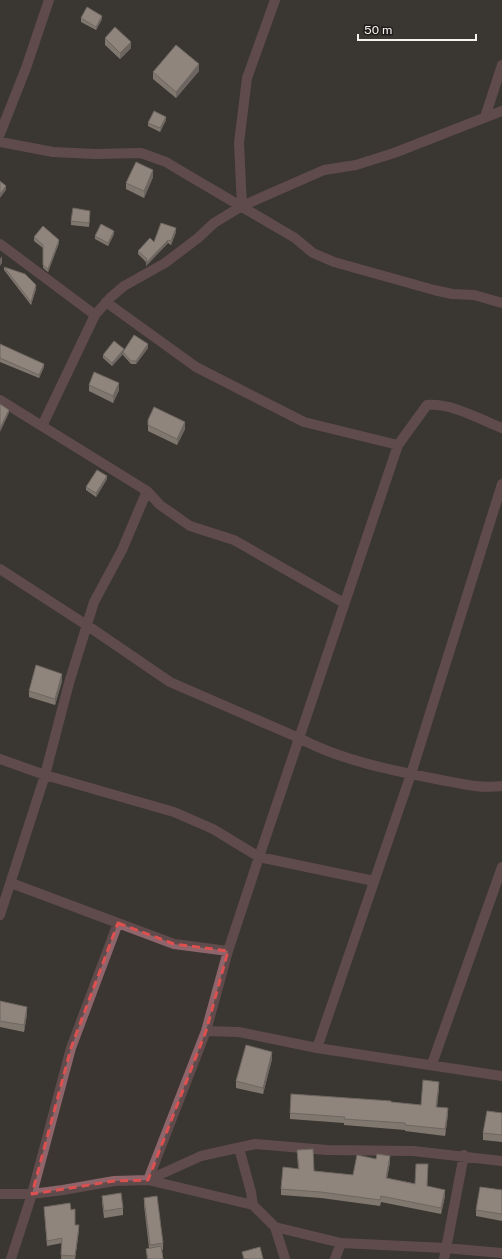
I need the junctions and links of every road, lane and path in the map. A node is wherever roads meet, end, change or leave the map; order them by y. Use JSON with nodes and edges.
{"nodes":[{"id":1,"x":49,"y":0,"type":"edge"},
{"id":2,"x":275,"y":0,"type":"edge"},
{"id":3,"x":502,"y":65,"type":"edge"},
{"id":4,"x":502,"y":111,"type":"edge"},
{"id":5,"x":485,"y":117,"type":"junction"},
{"id":6,"x":0,"y":134,"type":"edge"},
{"id":7,"x":0,"y":142,"type":"edge"},
{"id":8,"x":242,"y":206,"type":"junction"},
{"id":9,"x":0,"y":244,"type":"edge"},
{"id":10,"x":106,"y":302,"type":"junction"},
{"id":11,"x":502,"y":303,"type":"edge"},
{"id":12,"x":95,"y":315,"type":"junction"},
{"id":13,"x":0,"y":400,"type":"edge"},
{"id":14,"x":42,"y":426,"type":"junction"},
{"id":15,"x":502,"y":428,"type":"edge"},
{"id":16,"x":398,"y":445,"type":"junction"},
{"id":17,"x":502,"y":484,"type":"edge"},
{"id":18,"x":146,"y":491,"type":"junction"},
{"id":19,"x":0,"y":569,"type":"edge"},
{"id":20,"x":344,"y":603,"type":"junction"},
{"id":21,"x":88,"y":626,"type":"junction"},
{"id":22,"x":299,"y":738,"type":"junction"},
{"id":23,"x":0,"y":759,"type":"edge"},
{"id":24,"x":410,"y":774,"type":"junction"},
{"id":25,"x":45,"y":775,"type":"junction"},
{"id":26,"x":502,"y":786,"type":"edge"},
{"id":27,"x":259,"y":857,"type":"junction"},
{"id":28,"x":502,"y":867,"type":"edge"},
{"id":29,"x":374,"y":881,"type":"junction"},
{"id":30,"x":11,"y":883,"type":"junction"},
{"id":31,"x":498,"y":894,"type":"edge"},
{"id":32,"x":0,"y":915,"type":"edge"},
{"id":33,"x":118,"y":923,"type":"junction"},
{"id":34,"x":228,"y":951,"type":"junction"},
{"id":35,"x":206,"y":1031,"type":"junction"},
{"id":36,"x":317,"y":1048,"type":"junction"},
{"id":37,"x":432,"y":1064,"type":"junction"},
{"id":38,"x":502,"y":1076,"type":"edge"},
{"id":39,"x":239,"y":1148,"type":"junction"},
{"id":40,"x":464,"y":1156,"type":"junction"},
{"id":41,"x":502,"y":1161,"type":"edge"},
{"id":42,"x":148,"y":1180,"type":"junction"},
{"id":43,"x":0,"y":1194,"type":"edge"},
{"id":44,"x":32,"y":1194,"type":"junction"},
{"id":45,"x":253,"y":1205,"type":"junction"},
{"id":46,"x":275,"y":1227,"type":"junction"},
{"id":47,"x":341,"y":1243,"type":"junction"},
{"id":48,"x":445,"y":1248,"type":"junction"},
{"id":49,"x":502,"y":1253,"type":"edge"},
{"id":50,"x":11,"y":1259,"type":"edge"},
{"id":51,"x":285,"y":1259,"type":"edge"},
{"id":52,"x":335,"y":1259,"type":"edge"},
{"id":53,"x":444,"y":1259,"type":"edge"}],
"edges":[{"from":1,"to":6,"type":"street"},
{"from":2,"to":8,"type":"street"},
{"from":3,"to":5,"type":"street"},
{"from":4,"to":5,"type":"street"},
{"from":5,"to":8,"type":"street"},
{"from":7,"to":8,"type":"street"},
{"from":8,"to":10,"type":"street"},
{"from":8,"to":11,"type":"street"},
{"from":9,"to":12,"type":"street"},
{"from":10,"to":12,"type":"street"},
{"from":10,"to":16,"type":"street"},
{"from":12,"to":14,"type":"street"},
{"from":13,"to":14,"type":"street"},
{"from":14,"to":18,"type":"street"},
{"from":15,"to":16,"type":"street"},
{"from":16,"to":20,"type":"street"},
{"from":17,"to":24,"type":"street"},
{"from":18,"to":20,"type":"street"},
{"from":18,"to":21,"type":"street"},
{"from":19,"to":21,"type":"street"},
{"from":20,"to":22,"type":"street"},
{"from":21,"to":22,"type":"street"},
{"from":21,"to":25,"type":"street"},
{"from":22,"to":24,"type":"street"},
{"from":22,"to":27,"type":"street"},
{"from":23,"to":25,"type":"street"},
{"from":24,"to":26,"type":"street"},
{"from":24,"to":29,"type":"street"},
{"from":25,"to":27,"type":"street"},
{"from":25,"to":30,"type":"street"},
{"from":27,"to":29,"type":"street"},
{"from":27,"to":34,"type":"street"},
{"from":28,"to":31,"type":"street"},
{"from":29,"to":36,"type":"street"},
{"from":30,"to":32,"type":"street"},
{"from":30,"to":33,"type":"street"},
{"from":31,"to":37,"type":"street"},
{"from":33,"to":34,"type":"street"},
{"from":33,"to":44,"type":"street"},
{"from":34,"to":35,"type":"street"},
{"from":35,"to":36,"type":"street"},
{"from":35,"to":42,"type":"street"},
{"from":36,"to":37,"type":"street"},
{"from":37,"to":38,"type":"street"},
{"from":39,"to":40,"type":"street"},
{"from":39,"to":42,"type":"street"},
{"from":39,"to":45,"type":"street"},
{"from":40,"to":41,"type":"street"},
{"from":40,"to":48,"type":"street"},
{"from":42,"to":44,"type":"street"},
{"from":42,"to":45,"type":"street"},
{"from":43,"to":44,"type":"street"},
{"from":44,"to":50,"type":"street"},
{"from":45,"to":46,"type":"street"},
{"from":46,"to":47,"type":"street"},
{"from":46,"to":51,"type":"street"},
{"from":47,"to":48,"type":"street"},
{"from":47,"to":52,"type":"street"},
{"from":48,"to":49,"type":"street"},
{"from":48,"to":53,"type":"street"}]}
